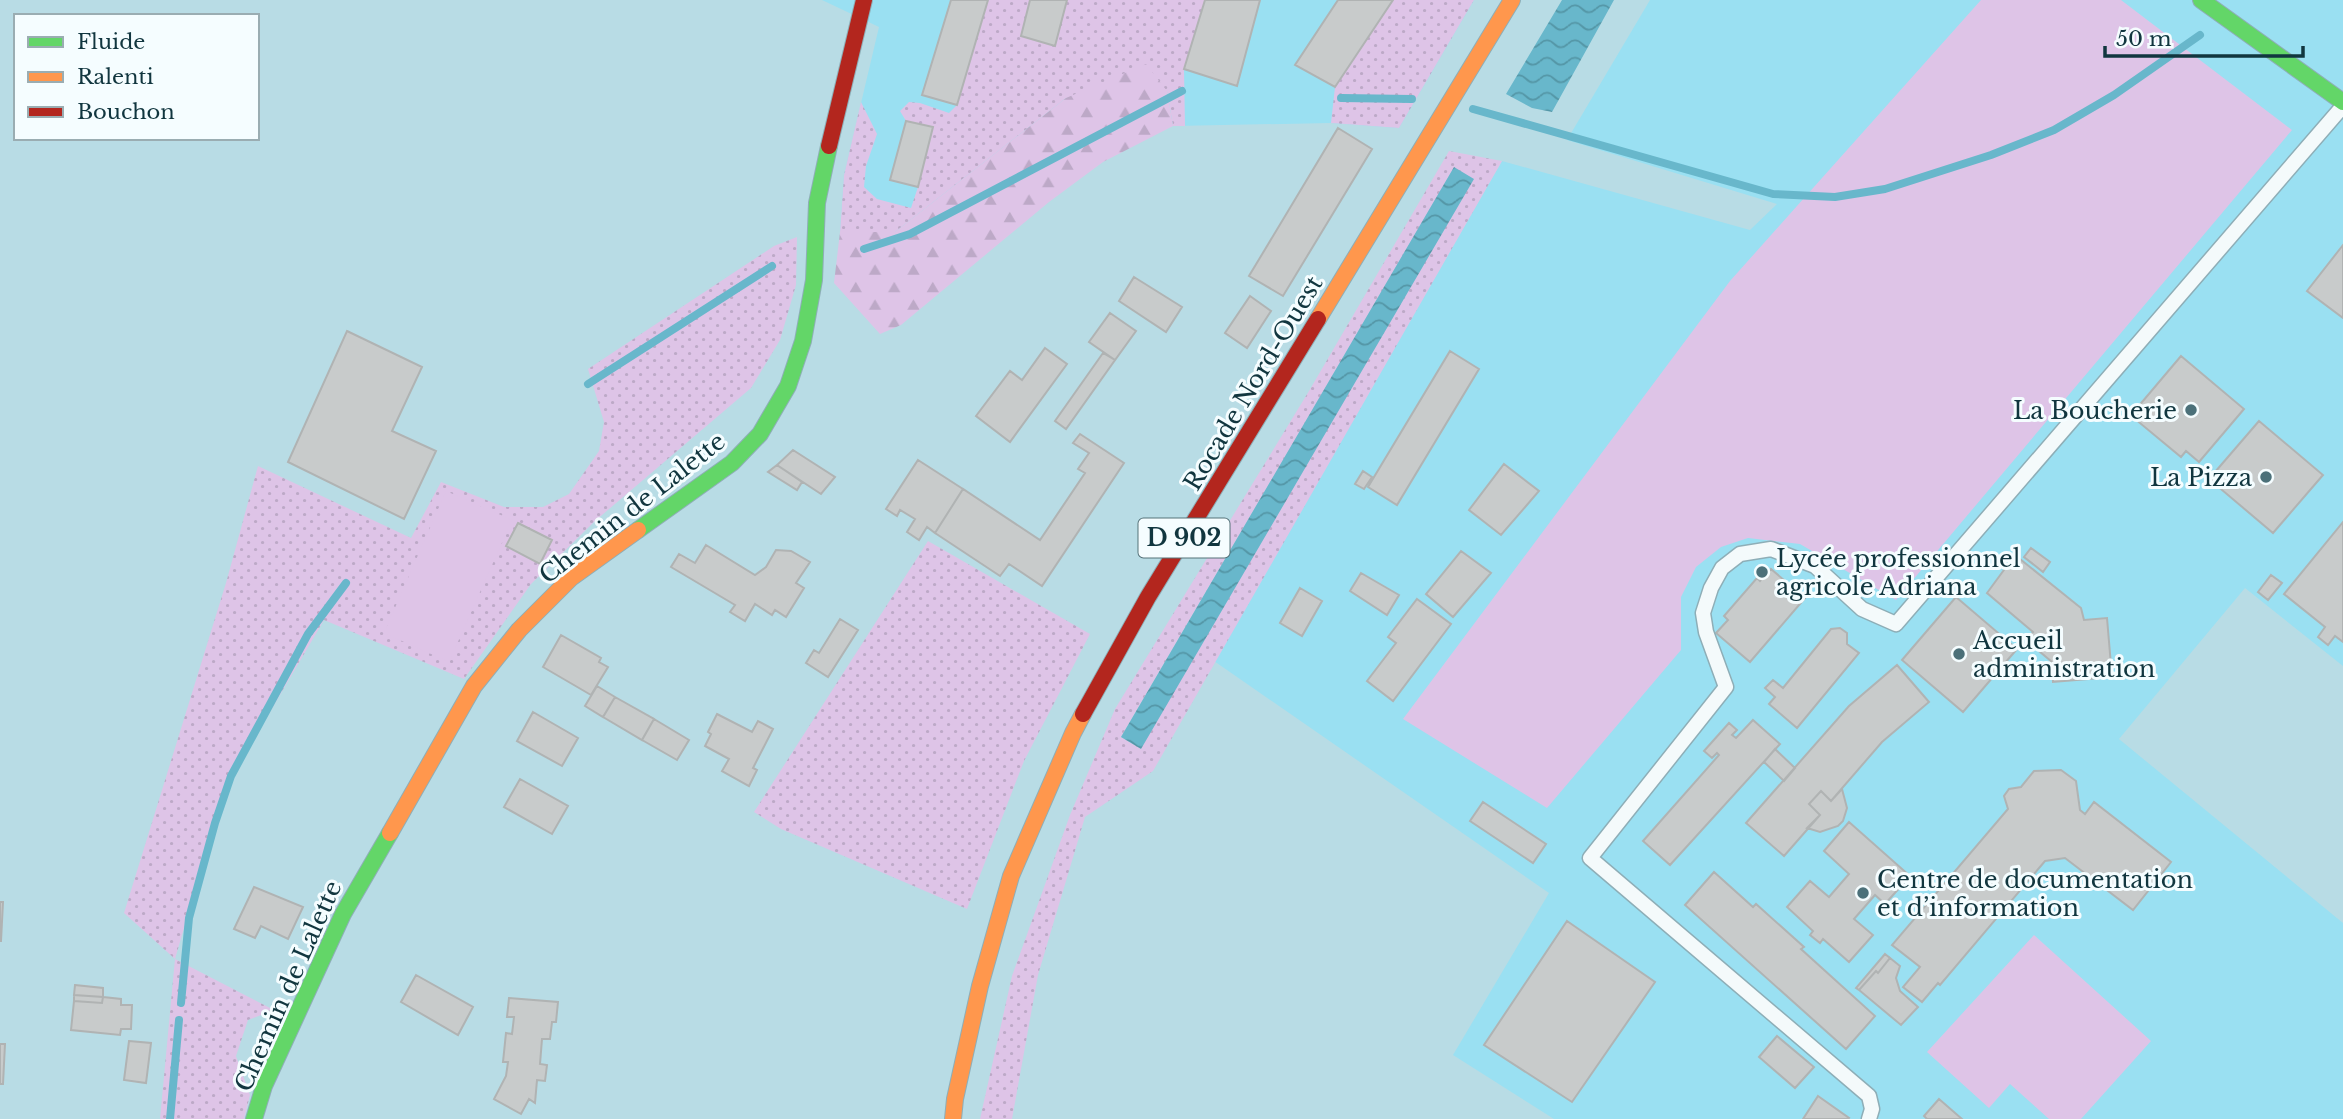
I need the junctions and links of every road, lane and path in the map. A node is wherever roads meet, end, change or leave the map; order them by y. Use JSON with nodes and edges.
{"nodes":[{"id":1,"x":864,"y":0,"type":"edge"},
{"id":2,"x":1512,"y":0,"type":"edge"},
{"id":3,"x":2201,"y":0,"type":"edge"},
{"id":4,"x":2343,"y":104,"type":"edge"},
{"id":5,"x":254,"y":1119,"type":"edge"},
{"id":6,"x":953,"y":1119,"type":"edge"},
{"id":7,"x":1869,"y":1119,"type":"edge"}],
"edges":[{"from":1,"to":5,"type":"main road","name":"Chemin de Lalette"},
{"from":2,"to":6,"type":"main road","name":"Rocade Nord-Ouest","number":"D 902"},
{"from":3,"to":4,"type":"main road"},
{"from":4,"to":7,"type":"lane"}]}
